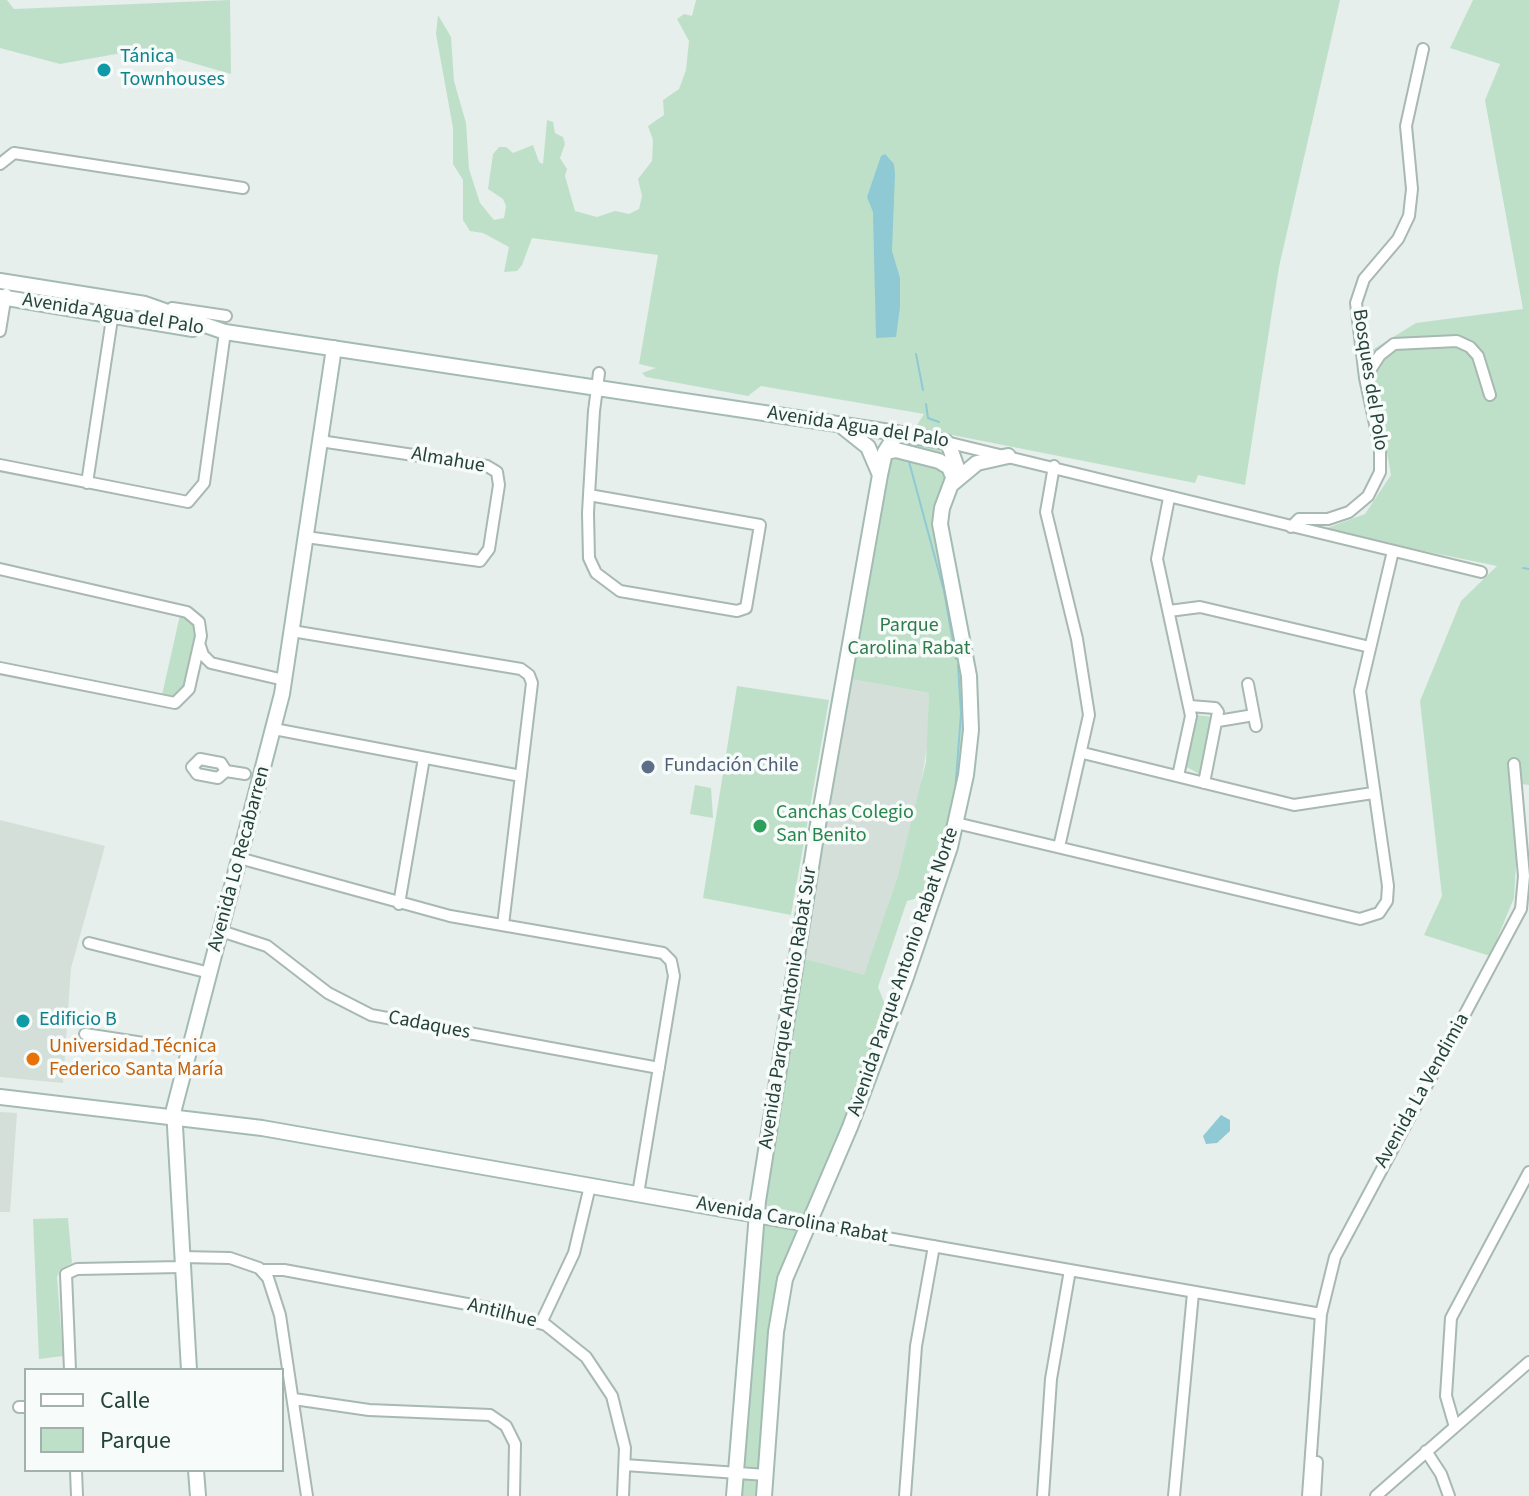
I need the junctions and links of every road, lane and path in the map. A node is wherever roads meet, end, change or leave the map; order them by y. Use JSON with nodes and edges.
{"nodes":[{"id":1,"x":1423,"y":49,"type":"dead end"},
{"id":2,"x":0,"y":164,"type":"edge"},
{"id":3,"x":243,"y":188,"type":"dead end"},
{"id":4,"x":4,"y":281,"type":"edge"},
{"id":5,"x":2,"y":298,"type":"edge"},
{"id":6,"x":115,"y":299,"type":"junction"},
{"id":7,"x":145,"y":304,"type":"junction"},
{"id":8,"x":112,"y":315,"type":"junction"},
{"id":9,"x":226,"y":316,"type":"dead end"},
{"id":10,"x":0,"y":331,"type":"edge"},
{"id":11,"x":225,"y":332,"type":"junction"},
{"id":12,"x":334,"y":348,"type":"junction"},
{"id":13,"x":1365,"y":378,"type":"junction"},
{"id":14,"x":598,"y":380,"type":"junction"},
{"id":15,"x":1490,"y":395,"type":"dead end"},
{"id":16,"x":837,"y":424,"type":"junction"},
{"id":17,"x":897,"y":433,"type":"junction"},
{"id":18,"x":320,"y":441,"type":"junction"},
{"id":19,"x":946,"y":442,"type":"junction"},
{"id":20,"x":885,"y":452,"type":"junction"},
{"id":21,"x":1008,"y":456,"type":"junction"},
{"id":22,"x":0,"y":465,"type":"edge"},
{"id":23,"x":1054,"y":466,"type":"junction"},
{"id":24,"x":880,"y":475,"type":"junction"},
{"id":25,"x":953,"y":481,"type":"junction"},
{"id":26,"x":87,"y":483,"type":"junction"},
{"id":27,"x":589,"y":495,"type":"junction"},
{"id":28,"x":1169,"y":498,"type":"junction"},
{"id":29,"x":1291,"y":527,"type":"junction"},
{"id":30,"x":306,"y":537,"type":"junction"},
{"id":31,"x":1393,"y":551,"type":"junction"},
{"id":32,"x":0,"y":569,"type":"edge"},
{"id":33,"x":1481,"y":572,"type":"dead end"},
{"id":34,"x":1169,"y":611,"type":"junction"},
{"id":35,"x":292,"y":631,"type":"junction"},
{"id":36,"x":200,"y":644,"type":"junction"},
{"id":37,"x":1370,"y":647,"type":"junction"},
{"id":38,"x":211,"y":663,"type":"junction"},
{"id":39,"x":0,"y":668,"type":"edge"},
{"id":40,"x":192,"y":679,"type":"junction"},
{"id":41,"x":284,"y":680,"type":"junction"},
{"id":42,"x":1248,"y":684,"type":"dead end"},
{"id":43,"x":1190,"y":706,"type":"junction"},
{"id":44,"x":1218,"y":721,"type":"junction"},
{"id":45,"x":274,"y":729,"type":"junction"},
{"id":46,"x":1083,"y":753,"type":"junction"},
{"id":47,"x":424,"y":758,"type":"junction"},
{"id":48,"x":1514,"y":764,"type":"dead end"},
{"id":49,"x":226,"y":771,"type":"dead end"},
{"id":50,"x":521,"y":776,"type":"junction"},
{"id":51,"x":1178,"y":776,"type":"junction"},
{"id":52,"x":260,"y":779,"type":"junction"},
{"id":53,"x":1204,"y":783,"type":"junction"},
{"id":54,"x":1373,"y":793,"type":"junction"},
{"id":55,"x":956,"y":823,"type":"junction"},
{"id":56,"x":1059,"y":847,"type":"junction"},
{"id":57,"x":239,"y":858,"type":"junction"},
{"id":58,"x":399,"y":904,"type":"junction"},
{"id":59,"x":503,"y":925,"type":"junction"},
{"id":60,"x":221,"y":931,"type":"junction"},
{"id":61,"x":89,"y":943,"type":"dead end"},
{"id":62,"x":210,"y":973,"type":"junction"},
{"id":63,"x":85,"y":1034,"type":"dead end"},
{"id":64,"x":189,"y":1050,"type":"junction"},
{"id":65,"x":659,"y":1068,"type":"junction"},
{"id":66,"x":0,"y":1097,"type":"edge"},
{"id":67,"x":174,"y":1112,"type":"junction"},
{"id":68,"x":1529,"y":1172,"type":"edge"},
{"id":69,"x":590,"y":1186,"type":"junction"},
{"id":70,"x":638,"y":1194,"type":"junction"},
{"id":71,"x":756,"y":1215,"type":"junction"},
{"id":72,"x":807,"y":1224,"type":"junction"},
{"id":73,"x":934,"y":1246,"type":"junction"},
{"id":74,"x":181,"y":1262,"type":"junction"},
{"id":75,"x":262,"y":1270,"type":"junction"},
{"id":76,"x":1070,"y":1270,"type":"junction"},
{"id":77,"x":1193,"y":1293,"type":"junction"},
{"id":78,"x":1321,"y":1314,"type":"junction"},
{"id":79,"x":541,"y":1323,"type":"junction"},
{"id":80,"x":1529,"y":1362,"type":"edge"},
{"id":81,"x":70,"y":1368,"type":"edge"},
{"id":82,"x":189,"y":1368,"type":"edge"},
{"id":83,"x":294,"y":1399,"type":"junction"},
{"id":84,"x":1455,"y":1427,"type":"junction"},
{"id":85,"x":1426,"y":1451,"type":"junction"},
{"id":86,"x":625,"y":1465,"type":"junction"},
{"id":87,"x":76,"y":1472,"type":"edge"},
{"id":88,"x":196,"y":1472,"type":"edge"},
{"id":89,"x":735,"y":1473,"type":"junction"},
{"id":90,"x":766,"y":1475,"type":"junction"},
{"id":91,"x":1316,"y":1494,"type":"edge"},
{"id":92,"x":77,"y":1496,"type":"edge"},
{"id":93,"x":198,"y":1496,"type":"edge"},
{"id":94,"x":307,"y":1496,"type":"edge"},
{"id":95,"x":514,"y":1496,"type":"edge"},
{"id":96,"x":623,"y":1496,"type":"edge"},
{"id":97,"x":734,"y":1496,"type":"edge"},
{"id":98,"x":764,"y":1496,"type":"edge"},
{"id":99,"x":905,"y":1496,"type":"edge"},
{"id":100,"x":1043,"y":1496,"type":"edge"},
{"id":101,"x":1174,"y":1496,"type":"edge"},
{"id":102,"x":1376,"y":1496,"type":"edge"},
{"id":103,"x":1449,"y":1496,"type":"edge"}],
"edges":[{"from":1,"to":13,"type":"street","name":"Bosques del Polo"},
{"from":2,"to":3,"type":"street"},
{"from":4,"to":5,"type":"street"},
{"from":4,"to":6,"type":"street","name":"Avenida Agua del Palo"},
{"from":5,"to":8,"type":"street","name":"Avenida Agua del Palo"},
{"from":5,"to":10,"type":"street"},
{"from":6,"to":7,"type":"street","name":"Avenida Agua del Palo"},
{"from":6,"to":8,"type":"street"},
{"from":7,"to":9,"type":"street","name":"Avenida Agua del Palo"},
{"from":7,"to":11,"type":"street","name":"Avenida Agua del Palo"},
{"from":8,"to":11,"type":"street","name":"Avenida Agua del Palo"},
{"from":8,"to":26,"type":"street"},
{"from":11,"to":12,"type":"street","name":"Avenida Agua del Palo"},
{"from":11,"to":26,"type":"street"},
{"from":12,"to":14,"type":"street","name":"Avenida Agua del Palo"},
{"from":12,"to":18,"type":"street","name":"Avenida Lo Recabarren"},
{"from":13,"to":15,"type":"street"},
{"from":13,"to":29,"type":"street","name":"Bosques del Polo"},
{"from":14,"to":16,"type":"street","name":"Avenida Agua del Palo"},
{"from":14,"to":27,"type":"street"},
{"from":16,"to":17,"type":"street","name":"Avenida Agua del Palo"},
{"from":16,"to":24,"type":"street"},
{"from":17,"to":19,"type":"street","name":"Avenida Agua del Palo"},
{"from":17,"to":20,"type":"street","name":"Avenida Parque Antonio Rabat Sur"},
{"from":18,"to":30,"type":"street","name":"Avenida Lo Recabarren"},
{"from":18,"to":30,"type":"street","name":"Almahue"},
{"from":19,"to":21,"type":"street","name":"Avenida Agua del Palo"},
{"from":19,"to":25,"type":"street"},
{"from":20,"to":24,"type":"street","name":"Avenida Parque Antonio Rabat Sur"},
{"from":20,"to":25,"type":"street"},
{"from":21,"to":23,"type":"street","name":"Avenida Agua del Palo"},
{"from":21,"to":25,"type":"street"},
{"from":22,"to":26,"type":"street"},
{"from":23,"to":28,"type":"street","name":"Avenida Agua del Palo"},
{"from":23,"to":46,"type":"street"},
{"from":24,"to":71,"type":"street","name":"Avenida Parque Antonio Rabat Sur"},
{"from":25,"to":55,"type":"street","name":"Avenida Parque Antonio Rabat Norte"},
{"from":27,"to":27,"type":"street"},
{"from":28,"to":29,"type":"street","name":"Avenida Agua del Palo"},
{"from":28,"to":34,"type":"street"},
{"from":29,"to":31,"type":"street","name":"Avenida Agua del Palo"},
{"from":30,"to":35,"type":"street","name":"Avenida Lo Recabarren"},
{"from":31,"to":33,"type":"street","name":"Avenida Agua del Palo"},
{"from":31,"to":37,"type":"street"},
{"from":32,"to":36,"type":"street"},
{"from":34,"to":37,"type":"street"},
{"from":34,"to":43,"type":"street"},
{"from":35,"to":41,"type":"street","name":"Avenida Lo Recabarren"},
{"from":35,"to":50,"type":"street"},
{"from":36,"to":38,"type":"street"},
{"from":36,"to":40,"type":"street"},
{"from":37,"to":54,"type":"street"},
{"from":38,"to":40,"type":"street"},
{"from":38,"to":41,"type":"street"},
{"from":39,"to":40,"type":"street"},
{"from":41,"to":45,"type":"street","name":"Avenida Lo Recabarren"},
{"from":42,"to":44,"type":"street"},
{"from":43,"to":44,"type":"street"},
{"from":43,"to":51,"type":"street"},
{"from":44,"to":53,"type":"street"},
{"from":45,"to":47,"type":"street"},
{"from":45,"to":52,"type":"street","name":"Avenida Lo Recabarren"},
{"from":46,"to":51,"type":"street"},
{"from":46,"to":56,"type":"street"},
{"from":47,"to":50,"type":"street"},
{"from":47,"to":58,"type":"street"},
{"from":48,"to":78,"type":"street","name":"Avenida La Vendimia"},
{"from":49,"to":52,"type":"street"},
{"from":50,"to":59,"type":"street"},
{"from":51,"to":53,"type":"street"},
{"from":52,"to":57,"type":"street","name":"Avenida Lo Recabarren"},
{"from":53,"to":54,"type":"street"},
{"from":54,"to":56,"type":"street"},
{"from":55,"to":56,"type":"street"},
{"from":55,"to":72,"type":"street","name":"Avenida Parque Antonio Rabat Norte"},
{"from":57,"to":58,"type":"street"},
{"from":57,"to":60,"type":"street","name":"Avenida Lo Recabarren"},
{"from":58,"to":59,"type":"street"},
{"from":59,"to":65,"type":"street"},
{"from":60,"to":62,"type":"street","name":"Avenida Lo Recabarren"},
{"from":60,"to":65,"type":"street","name":"Cadaques"},
{"from":61,"to":62,"type":"street"},
{"from":62,"to":64,"type":"street","name":"Avenida Lo Recabarren"},
{"from":63,"to":64,"type":"street"},
{"from":64,"to":67,"type":"street","name":"Avenida Lo Recabarren"},
{"from":65,"to":70,"type":"street"},
{"from":66,"to":67,"type":"street","name":"Avenida Carolina Rabat"},
{"from":67,"to":69,"type":"street","name":"Avenida Carolina Rabat"},
{"from":67,"to":74,"type":"street","name":"Avenida Lo Recabarren"},
{"from":68,"to":84,"type":"street"},
{"from":69,"to":70,"type":"street","name":"Avenida Carolina Rabat"},
{"from":69,"to":79,"type":"street"},
{"from":70,"to":71,"type":"street","name":"Avenida Carolina Rabat"},
{"from":71,"to":72,"type":"street","name":"Avenida Carolina Rabat"},
{"from":71,"to":89,"type":"street","name":"Avenida Parque Antonio Rabat Sur"},
{"from":72,"to":73,"type":"street","name":"Avenida Carolina Rabat"},
{"from":72,"to":90,"type":"street","name":"Avenida Parque Antonio Rabat Norte"},
{"from":73,"to":76,"type":"street","name":"Avenida Carolina Rabat"},
{"from":73,"to":99,"type":"street"},
{"from":74,"to":75,"type":"street","name":"Antilhue"},
{"from":74,"to":81,"type":"street","name":"Antilhue"},
{"from":74,"to":82,"type":"street","name":"Avenida Lo Recabarren"},
{"from":75,"to":79,"type":"street","name":"Antilhue"},
{"from":75,"to":83,"type":"street"},
{"from":76,"to":77,"type":"street","name":"Avenida Carolina Rabat"},
{"from":76,"to":100,"type":"street"},
{"from":77,"to":78,"type":"street","name":"Avenida Carolina Rabat"},
{"from":77,"to":101,"type":"street"},
{"from":78,"to":91,"type":"street","name":"Avenida La Vendimia"},
{"from":79,"to":86,"type":"street","name":"Antilhue"},
{"from":80,"to":84,"type":"street"},
{"from":83,"to":94,"type":"street"},
{"from":83,"to":95,"type":"street"},
{"from":84,"to":85,"type":"street"},
{"from":85,"to":102,"type":"street"},
{"from":85,"to":103,"type":"street"},
{"from":86,"to":89,"type":"street"},
{"from":86,"to":96,"type":"street","name":"Antilhue"},
{"from":87,"to":92,"type":"street"},
{"from":88,"to":93,"type":"street"},
{"from":89,"to":90,"type":"street"},
{"from":89,"to":97,"type":"street","name":"Avenida Parque Antonio Rabat Sur"},
{"from":90,"to":98,"type":"street","name":"Avenida Parque Antonio Rabat Norte"}]}
